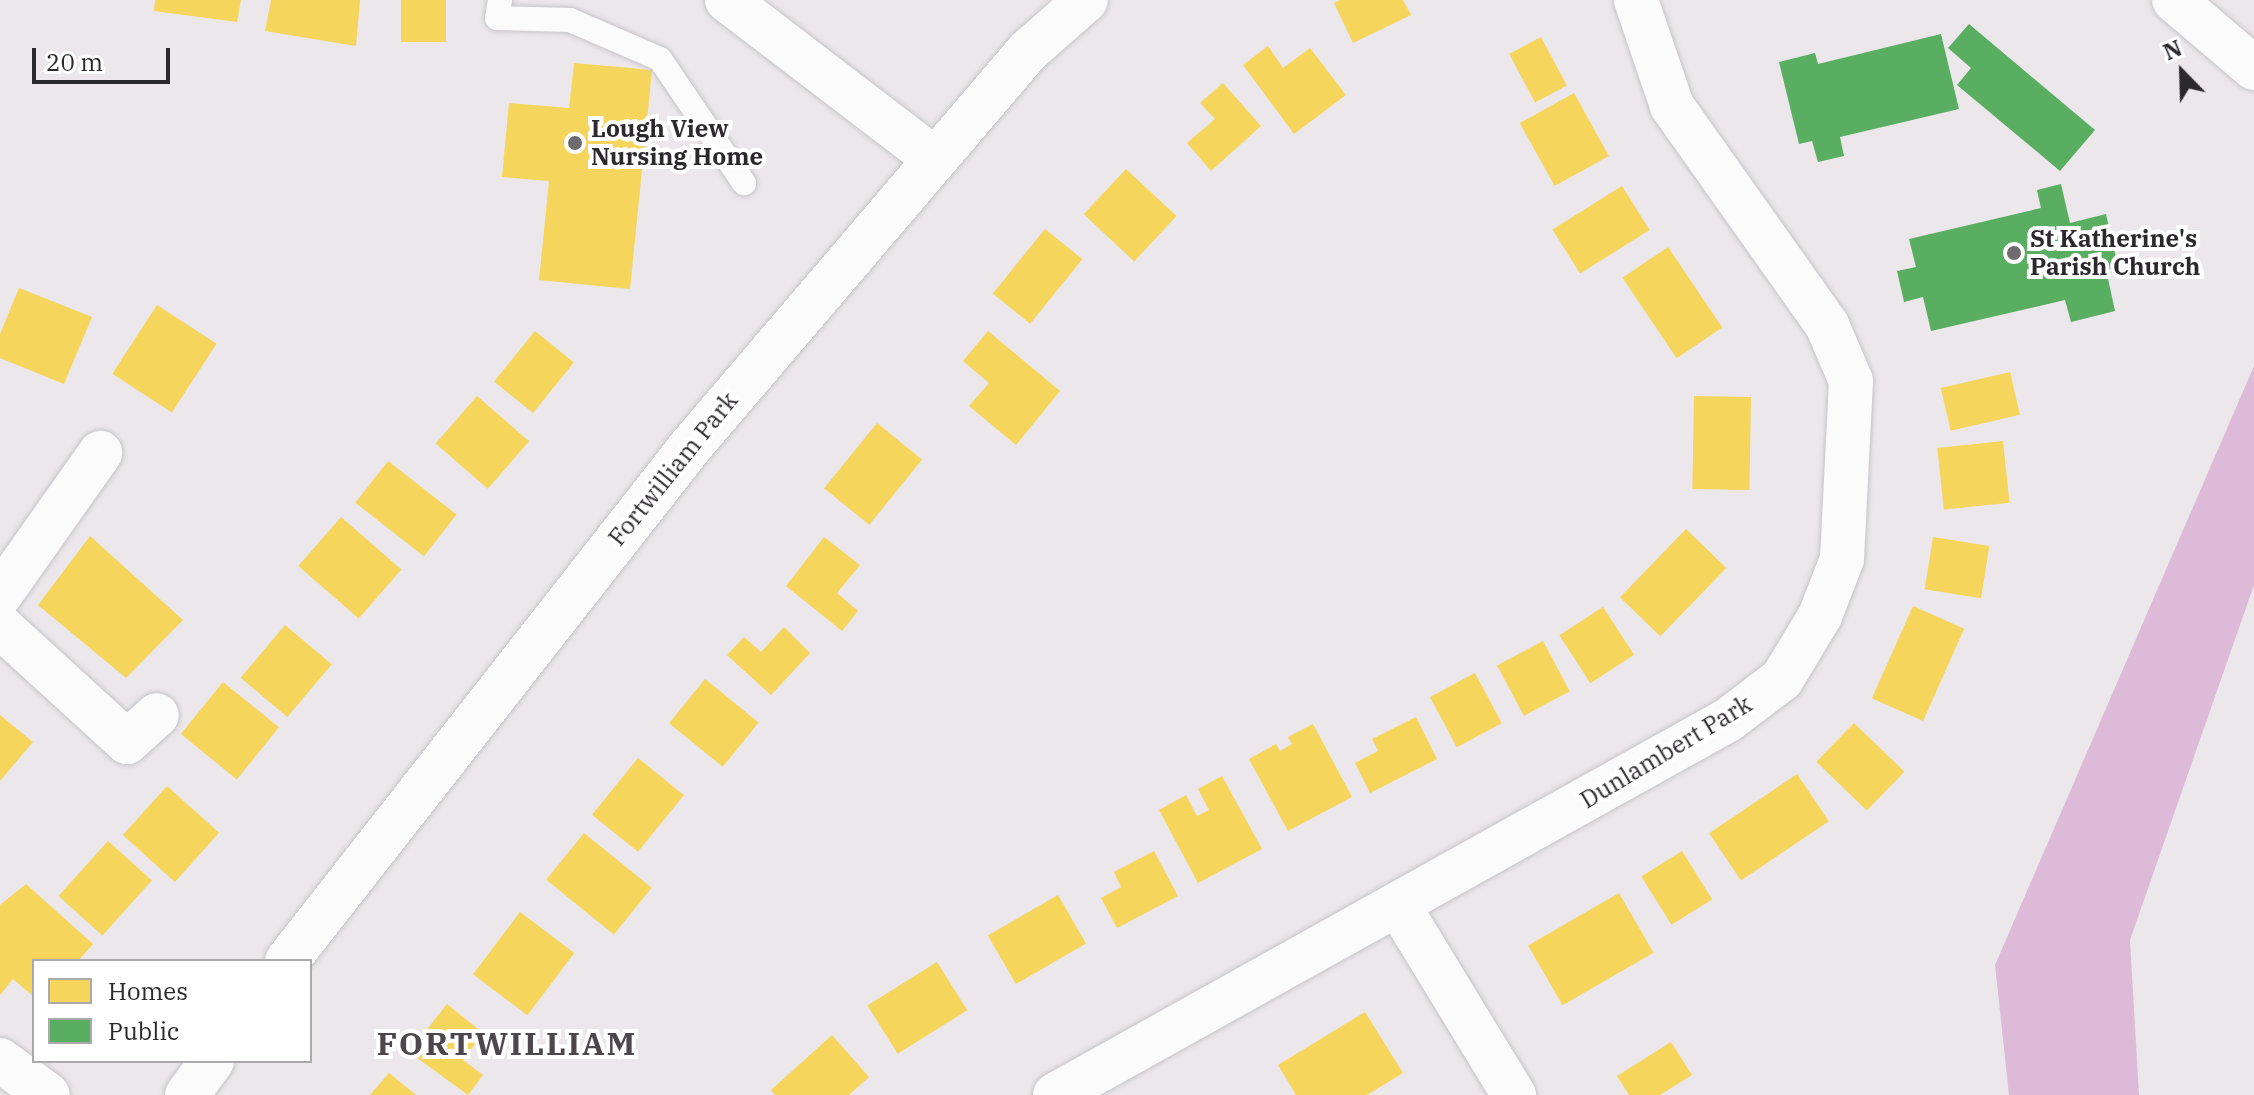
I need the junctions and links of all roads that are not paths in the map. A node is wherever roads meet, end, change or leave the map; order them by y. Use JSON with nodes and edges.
{"nodes":[{"id":1,"x":500,"y":0,"type":"edge"},
{"id":2,"x":727,"y":0,"type":"edge"},
{"id":3,"x":1086,"y":0,"type":"edge"},
{"id":4,"x":1636,"y":0,"type":"edge"},
{"id":5,"x":2174,"y":0,"type":"edge"},
{"id":6,"x":2254,"y":68,"type":"edge"},
{"id":7,"x":935,"y":159,"type":"junction"},
{"id":8,"x":744,"y":183,"type":"dead end"},
{"id":9,"x":100,"y":453,"type":"dead end"},
{"id":10,"x":0,"y":595,"type":"edge"},
{"id":11,"x":0,"y":626,"type":"edge"},
{"id":12,"x":157,"y":715,"type":"dead end"},
{"id":13,"x":1398,"y":905,"type":"junction"},
{"id":14,"x":289,"y":959,"type":"edge"},
{"id":15,"x":0,"y":1060,"type":"edge"},
{"id":16,"x":211,"y":1063,"type":"edge"},
{"id":17,"x":48,"y":1095,"type":"edge"},
{"id":18,"x":187,"y":1095,"type":"edge"},
{"id":19,"x":1055,"y":1095,"type":"edge"},
{"id":20,"x":1514,"y":1095,"type":"edge"}],
"edges":[{"from":1,"to":8,"type":"lane"},
{"from":2,"to":7,"type":"street"},
{"from":3,"to":7,"type":"street","name":"Fortwilliam Park"},
{"from":4,"to":13,"type":"street","name":"Dunlambert Park"},
{"from":5,"to":6,"type":"street"},
{"from":7,"to":14,"type":"street","name":"Fortwilliam Park"},
{"from":9,"to":10,"type":"street"},
{"from":11,"to":12,"type":"street"},
{"from":13,"to":19,"type":"street","name":"Dunlambert Park"},
{"from":13,"to":20,"type":"street"},
{"from":15,"to":17,"type":"street"},
{"from":16,"to":18,"type":"street"}]}
